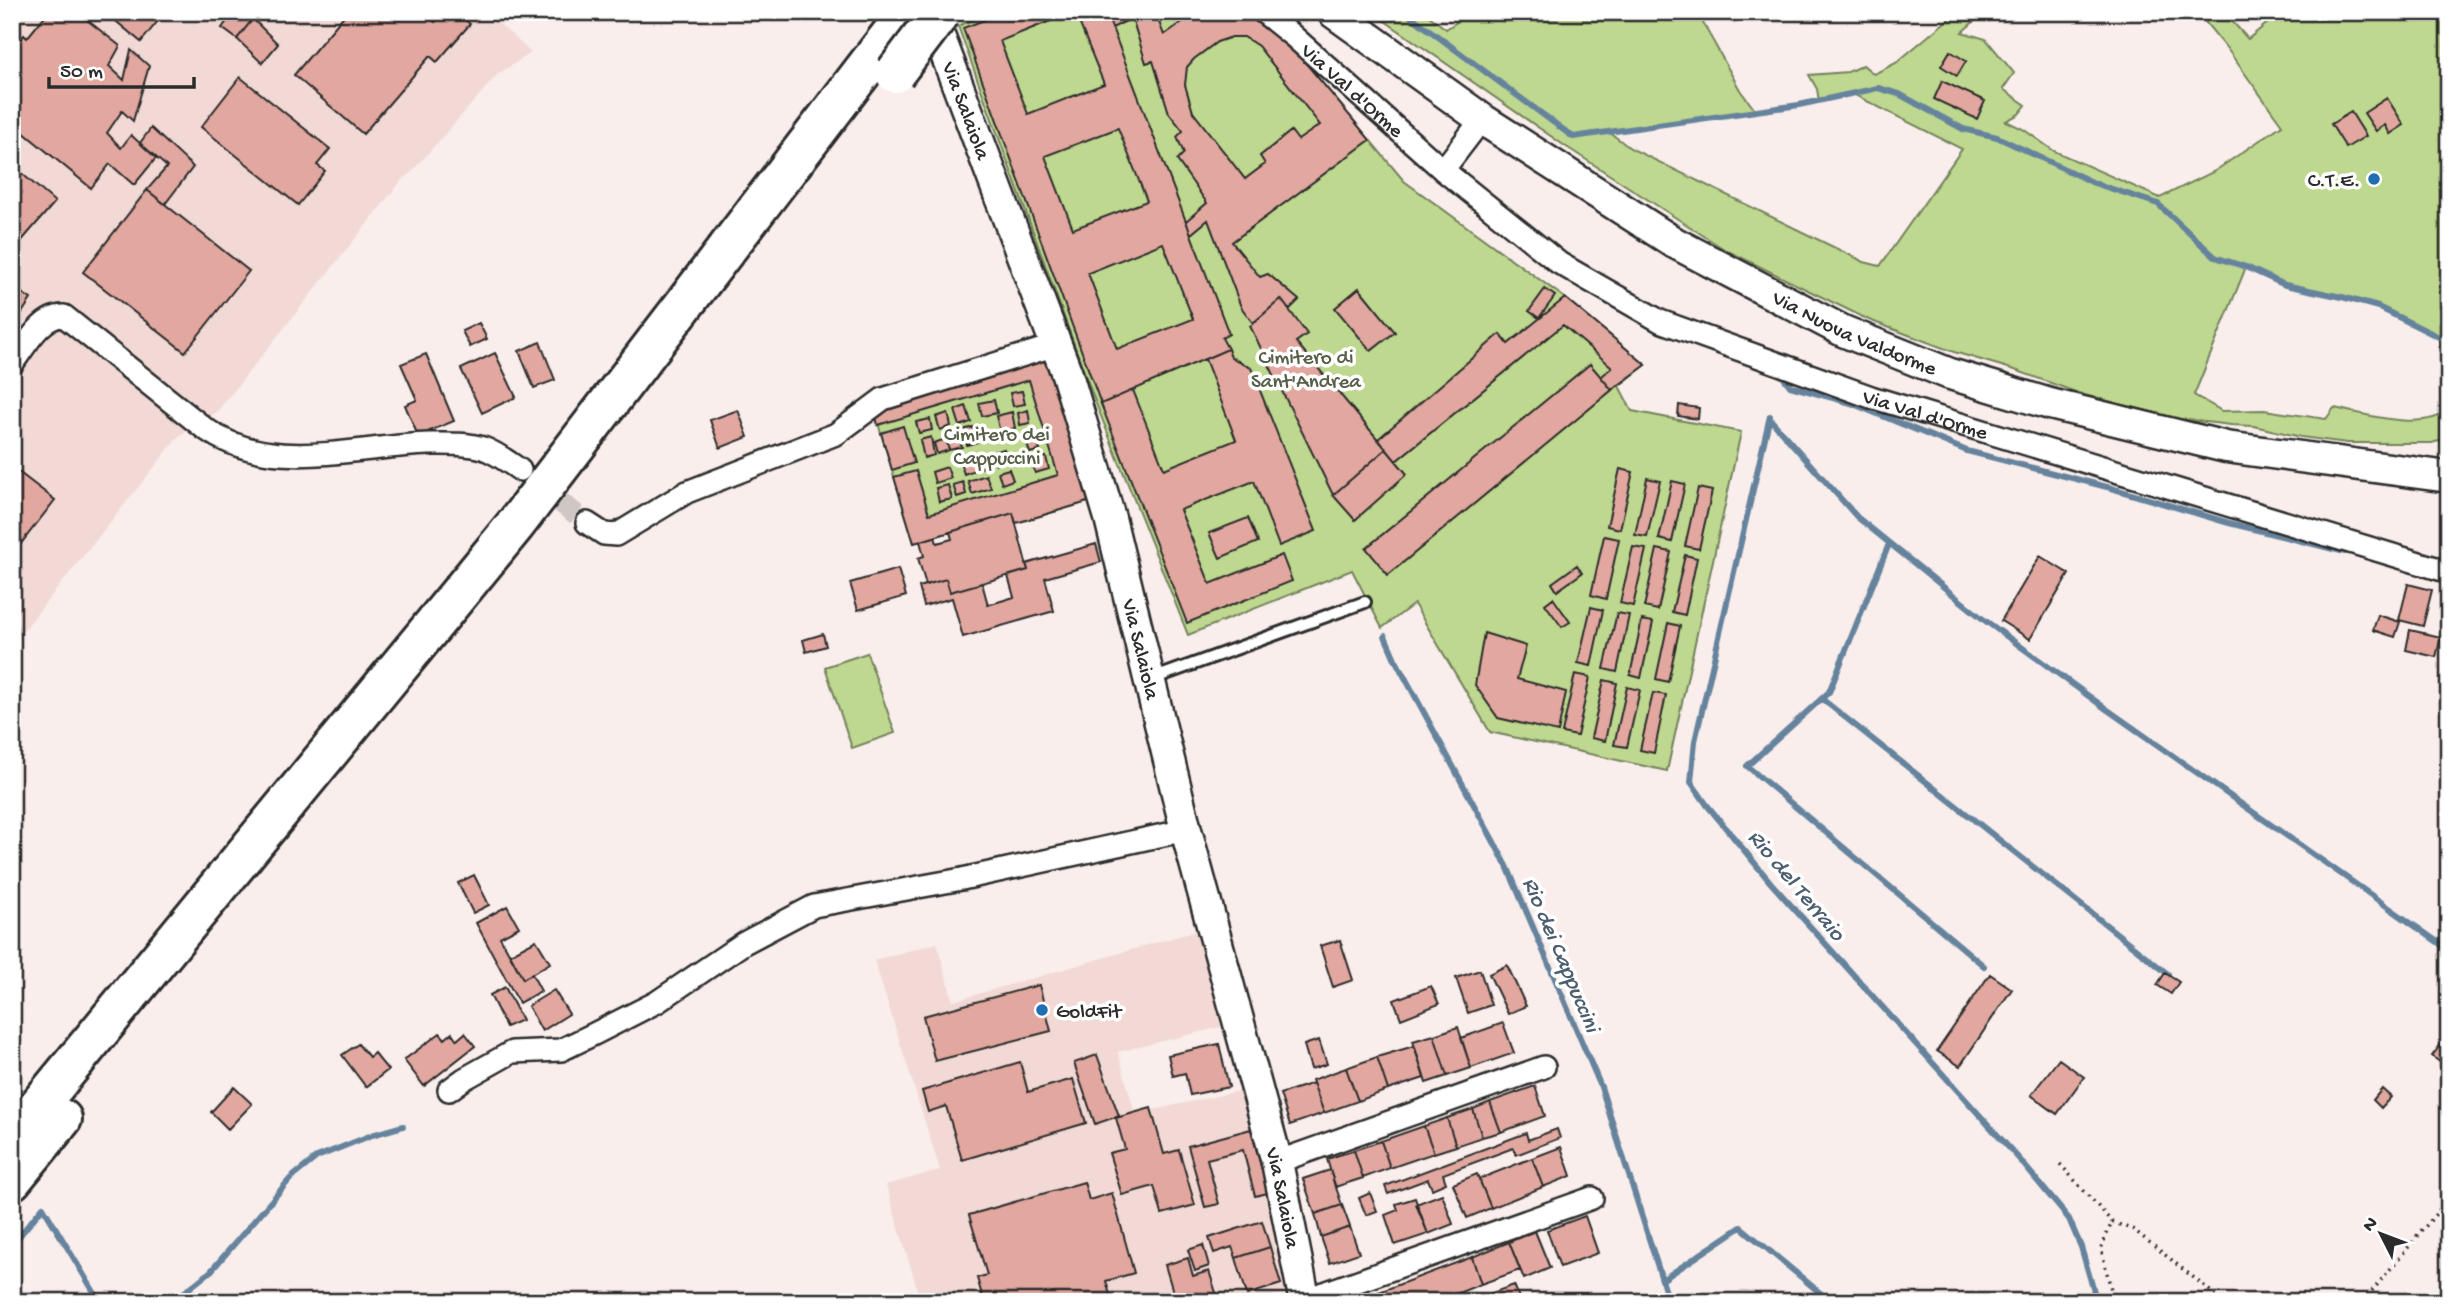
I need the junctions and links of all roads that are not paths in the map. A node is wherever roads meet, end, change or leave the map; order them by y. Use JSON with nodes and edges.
{"nodes":[{"id":1,"x":908,"y":12,"type":"edge"},
{"id":2,"x":930,"y":12,"type":"edge"},
{"id":3,"x":941,"y":12,"type":"edge"},
{"id":4,"x":1264,"y":12,"type":"edge"},
{"id":5,"x":1333,"y":12,"type":"edge"},
{"id":6,"x":886,"y":63,"type":"junction"},
{"id":7,"x":1482,"y":119,"type":"junction"},
{"id":8,"x":1443,"y":170,"type":"junction"},
{"id":9,"x":1056,"y":345,"type":"junction"},
{"id":10,"x":12,"y":364,"type":"edge"},
{"id":11,"x":520,"y":470,"type":"tunnel mouth"},
{"id":12,"x":2447,"y":473,"type":"edge"},
{"id":13,"x":586,"y":523,"type":"tunnel mouth"},
{"id":14,"x":2449,"y":572,"type":"edge"},
{"id":15,"x":1365,"y":602,"type":"dead end"},
{"id":16,"x":1149,"y":680,"type":"junction"},
{"id":17,"x":1186,"y":830,"type":"junction"},
{"id":18,"x":1544,"y":1067,"type":"dead end"},
{"id":19,"x":449,"y":1090,"type":"dead end"},
{"id":20,"x":12,"y":1138,"type":"edge"},
{"id":21,"x":1277,"y":1162,"type":"junction"},
{"id":22,"x":12,"y":1180,"type":"edge"},
{"id":23,"x":1592,"y":1198,"type":"dead end"},
{"id":24,"x":1303,"y":1301,"type":"edge"}],
"edges":[{"from":1,"to":6,"type":"highway"},
{"from":2,"to":9,"type":"street","name":"Via Salaiola"},
{"from":3,"to":6,"type":"highway","bridge":true},
{"from":4,"to":8,"type":"street","name":"Via Val d'Orme"},
{"from":5,"to":7,"type":"street","name":"Via Nuova Valdorme"},
{"from":6,"to":20,"type":"highway"},
{"from":6,"to":22,"type":"highway"},
{"from":7,"to":8,"type":"street"},
{"from":7,"to":12,"type":"street","name":"Via Nuova Valdorme"},
{"from":8,"to":14,"type":"street","name":"Via Val d'Orme"},
{"from":9,"to":13,"type":"street"},
{"from":9,"to":16,"type":"street","name":"Via Salaiola"},
{"from":10,"to":11,"type":"street"},
{"from":15,"to":16,"type":"lane"},
{"from":16,"to":17,"type":"street","name":"Via Salaiola"},
{"from":17,"to":19,"type":"street"},
{"from":17,"to":21,"type":"street","name":"Via Salaiola"},
{"from":18,"to":21,"type":"street"},
{"from":21,"to":24,"type":"street","name":"Via Salaiola"},
{"from":23,"to":24,"type":"street"}]}
